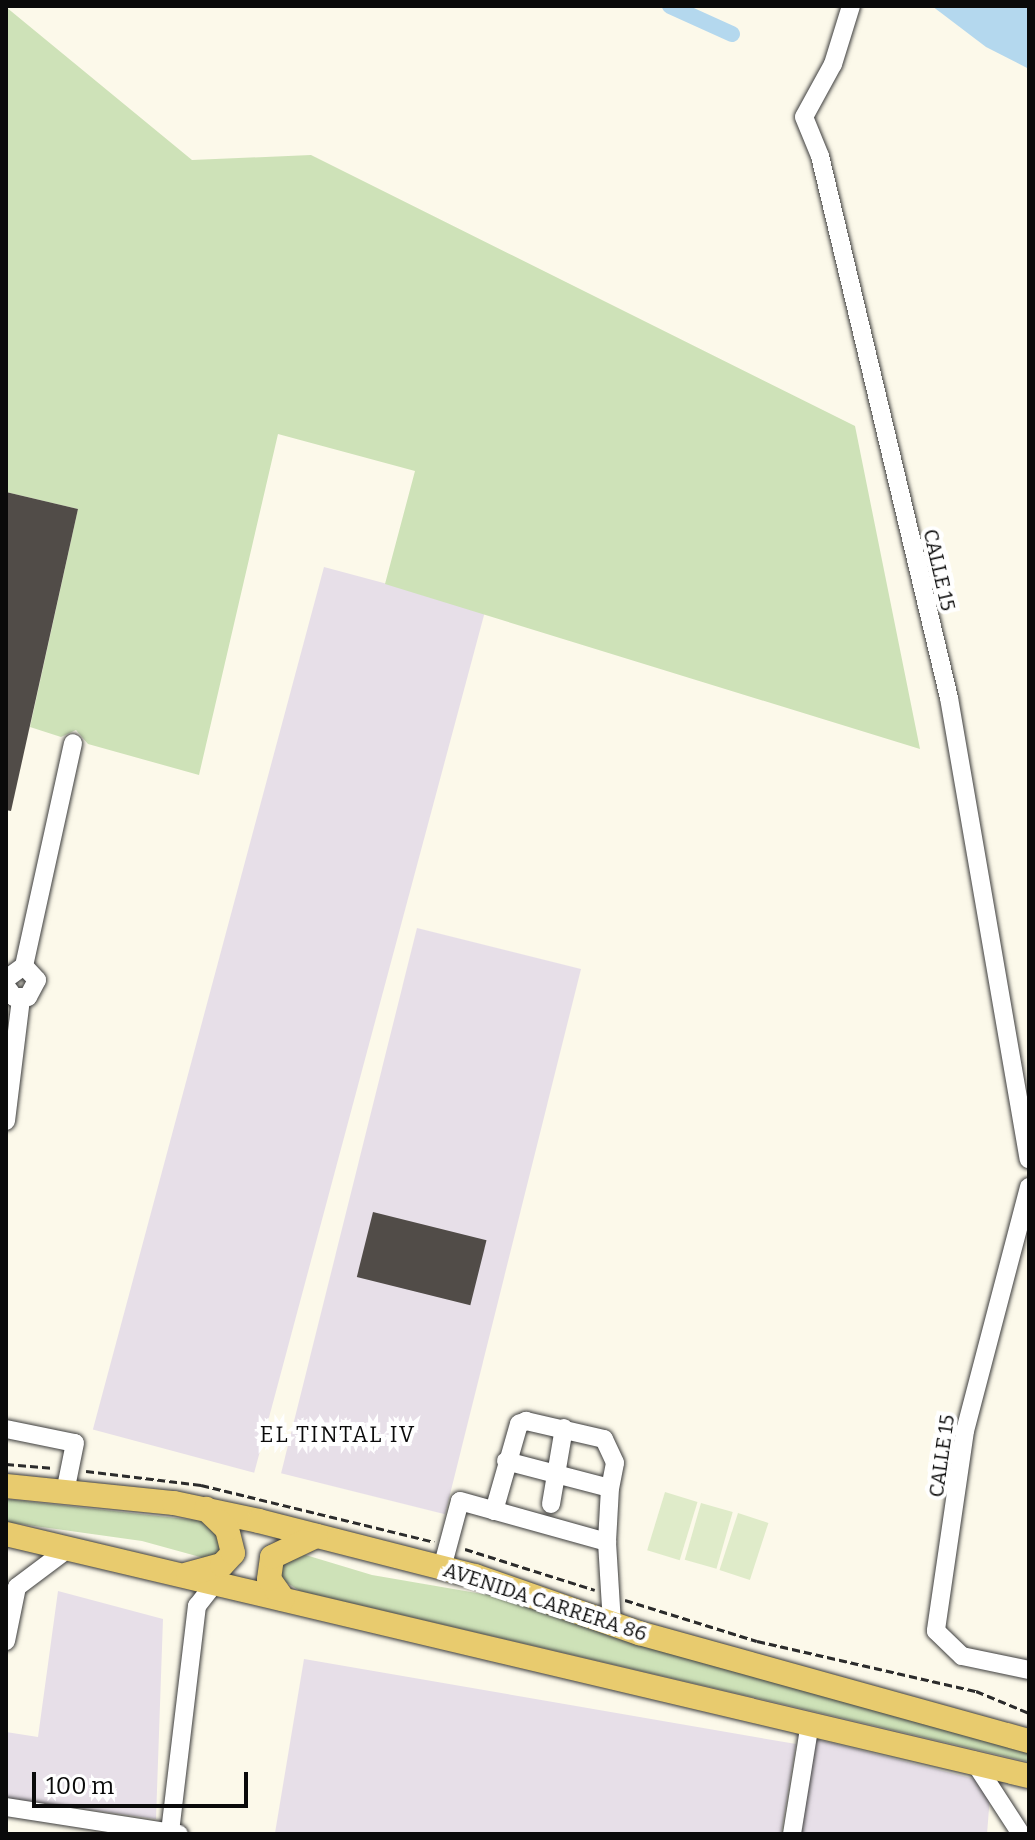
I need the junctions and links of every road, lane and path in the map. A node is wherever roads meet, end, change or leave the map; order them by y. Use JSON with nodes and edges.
{"nodes":[{"id":1,"x":851,"y":6,"type":"edge"},
{"id":2,"x":73,"y":743,"type":"dead end"},
{"id":3,"x":24,"y":966,"type":"junction"},
{"id":4,"x":6,"y":979,"type":"edge"},
{"id":5,"x":6,"y":986,"type":"edge"},
{"id":6,"x":21,"y":998,"type":"junction"},
{"id":7,"x":6,"y":1121,"type":"edge"},
{"id":8,"x":1029,"y":1159,"type":"edge"},
{"id":9,"x":1029,"y":1187,"type":"edge"},
{"id":10,"x":564,"y":1428,"type":"junction"},
{"id":11,"x":6,"y":1429,"type":"edge"},
{"id":12,"x":506,"y":1461,"type":"junction"},
{"id":13,"x":554,"y":1473,"type":"junction"},
{"id":14,"x":6,"y":1486,"type":"edge"},
{"id":15,"x":610,"y":1488,"type":"junction"},
{"id":16,"x":65,"y":1492,"type":"junction"},
{"id":17,"x":551,"y":1504,"type":"dead end"},
{"id":18,"x":206,"y":1509,"type":"junction"},
{"id":19,"x":494,"y":1511,"type":"junction"},
{"id":20,"x":6,"y":1534,"type":"edge"},
{"id":21,"x":316,"y":1536,"type":"junction"},
{"id":22,"x":607,"y":1542,"type":"junction"},
{"id":23,"x":69,"y":1548,"type":"junction"},
{"id":24,"x":442,"y":1568,"type":"junction"},
{"id":25,"x":181,"y":1575,"type":"junction"},
{"id":26,"x":215,"y":1583,"type":"junction"},
{"id":27,"x":283,"y":1599,"type":"junction"},
{"id":28,"x":612,"y":1624,"type":"junction"},
{"id":29,"x":6,"y":1641,"type":"edge"},
{"id":30,"x":1029,"y":1670,"type":"edge"},
{"id":31,"x":810,"y":1723,"type":"junction"},
{"id":32,"x":1029,"y":1741,"type":"edge"},
{"id":33,"x":973,"y":1760,"type":"junction"},
{"id":34,"x":1029,"y":1776,"type":"edge"},
{"id":35,"x":6,"y":1807,"type":"edge"},
{"id":36,"x":124,"y":1830,"type":"edge"},
{"id":37,"x":176,"y":1833,"type":"edge"},
{"id":38,"x":792,"y":1834,"type":"edge"},
{"id":39,"x":1021,"y":1834,"type":"edge"}],
"edges":[{"from":1,"to":8,"type":"street","name":"CALLE 15"},
{"from":2,"to":3,"type":"street"},
{"from":3,"to":4,"type":"street"},
{"from":3,"to":6,"type":"street"},
{"from":5,"to":6,"type":"street"},
{"from":6,"to":7,"type":"street"},
{"from":9,"to":30,"type":"street","name":"CALLE 15"},
{"from":10,"to":12,"type":"street"},
{"from":10,"to":13,"type":"street"},
{"from":10,"to":15,"type":"street"},
{"from":11,"to":16,"type":"street"},
{"from":12,"to":13,"type":"street"},
{"from":12,"to":19,"type":"street"},
{"from":13,"to":15,"type":"street"},
{"from":13,"to":17,"type":"street"},
{"from":14,"to":16,"type":"main road","name":"AVENIDA CARRERA 86"},
{"from":15,"to":22,"type":"street"},
{"from":16,"to":18,"type":"main road","name":"AVENIDA CARRERA 86"},
{"from":18,"to":21,"type":"main road","name":"AVENIDA CARRERA 86"},
{"from":18,"to":25,"type":"main road"},
{"from":19,"to":22,"type":"street"},
{"from":19,"to":24,"type":"street"},
{"from":20,"to":23,"type":"main road"},
{"from":21,"to":24,"type":"main road","name":"AVENIDA CARRERA 86"},
{"from":21,"to":27,"type":"main road"},
{"from":22,"to":28,"type":"street"},
{"from":23,"to":25,"type":"main road"},
{"from":23,"to":29,"type":"street"},
{"from":24,"to":28,"type":"main road","name":"AVENIDA CARRERA 86"},
{"from":25,"to":26,"type":"main road"},
{"from":26,"to":27,"type":"main road"},
{"from":26,"to":37,"type":"street"},
{"from":27,"to":31,"type":"main road"},
{"from":28,"to":32,"type":"main road","name":"AVENIDA CARRERA 86"},
{"from":31,"to":33,"type":"main road"},
{"from":31,"to":38,"type":"street"},
{"from":33,"to":34,"type":"main road"},
{"from":33,"to":39,"type":"street"},
{"from":35,"to":36,"type":"street"},
{"from":36,"to":37,"type":"street"}]}
